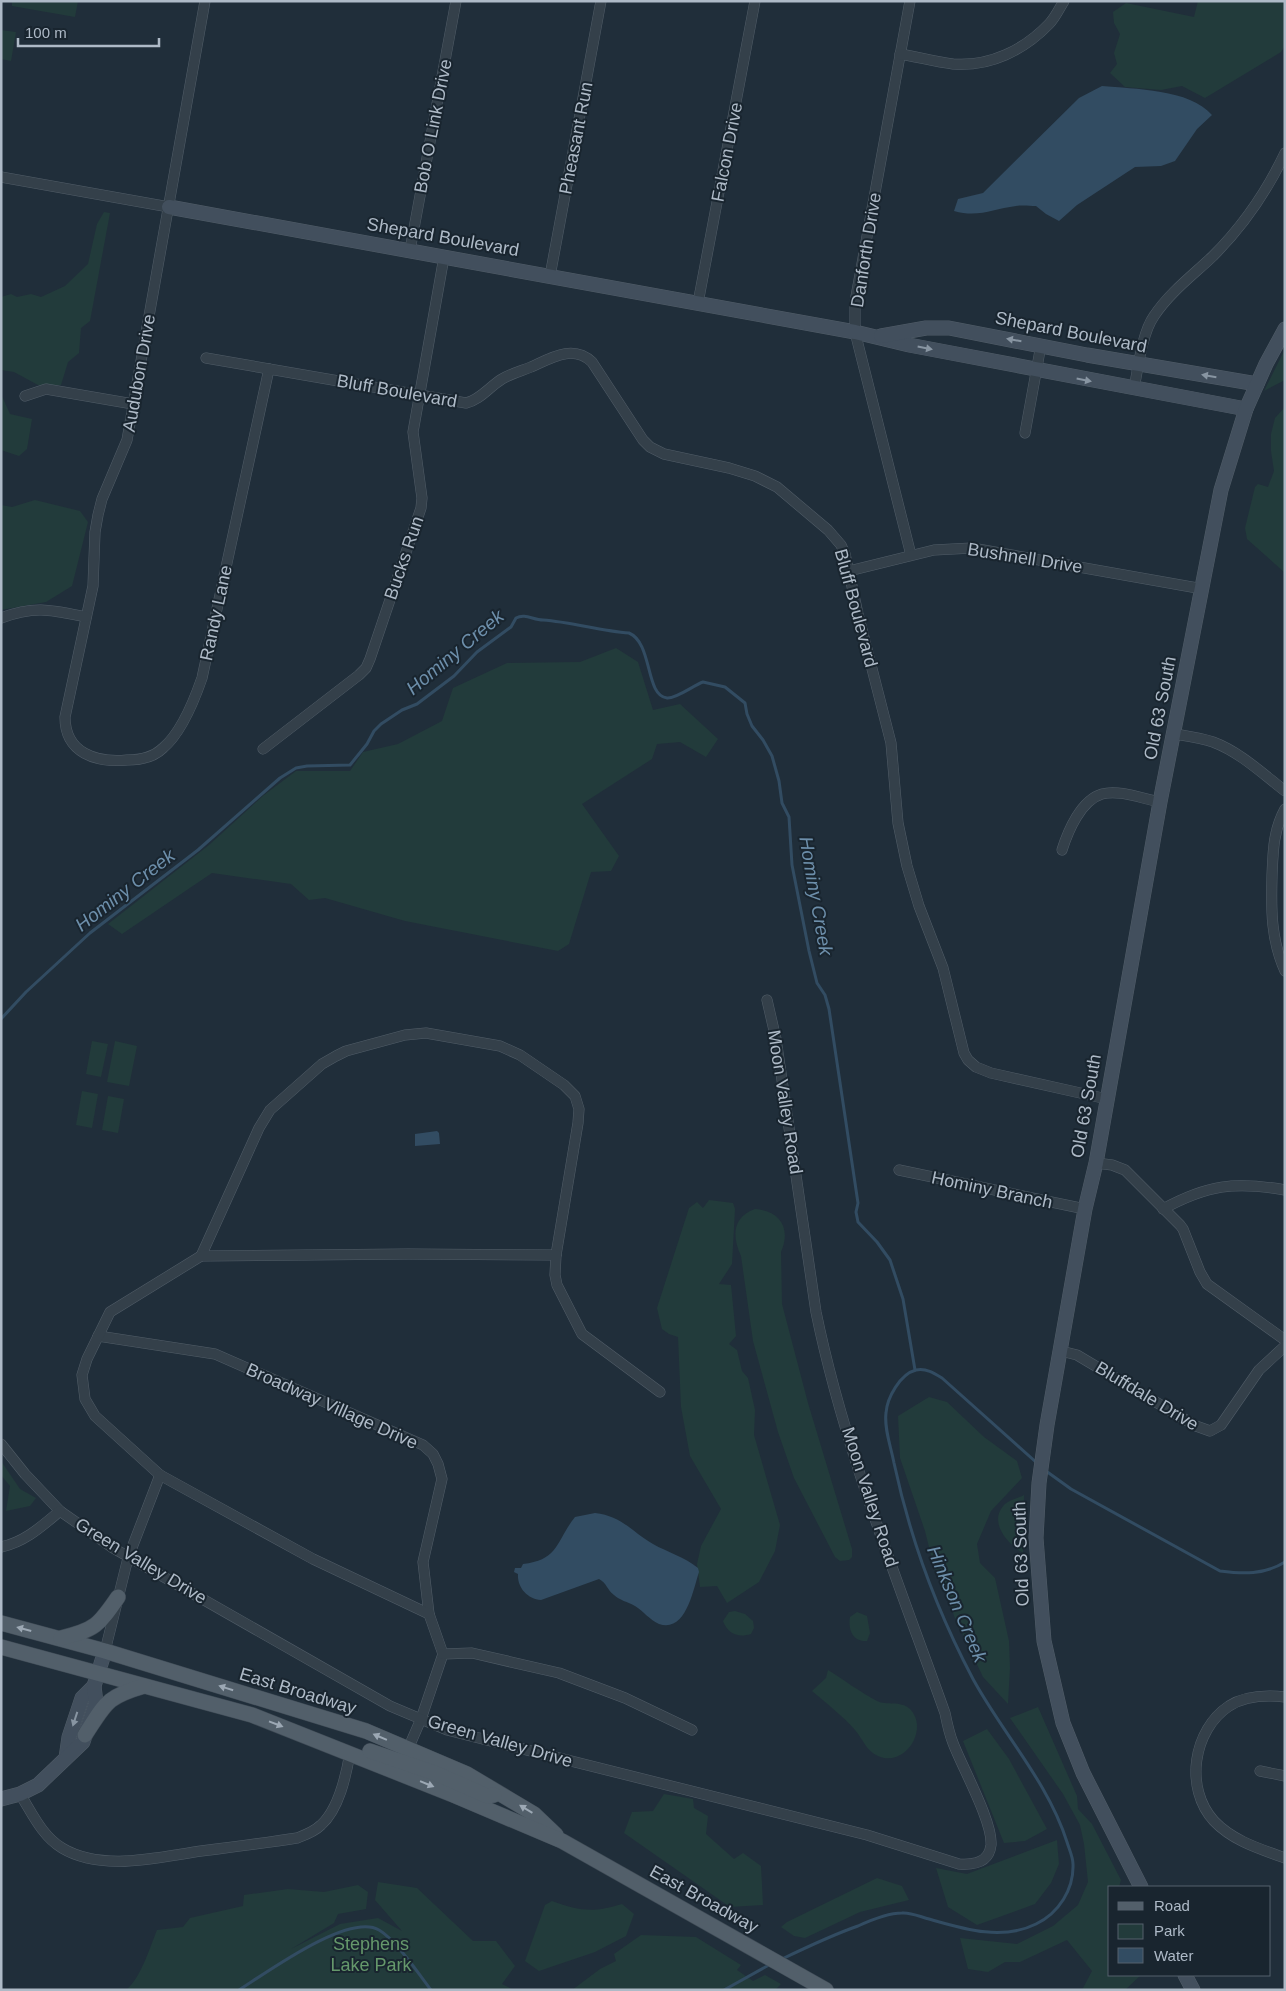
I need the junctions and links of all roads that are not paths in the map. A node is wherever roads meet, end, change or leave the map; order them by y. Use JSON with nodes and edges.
{"nodes":[{"id":1,"x":205,"y":1,"type":"edge"},
{"id":2,"x":456,"y":1,"type":"edge"},
{"id":3,"x":601,"y":1,"type":"edge"},
{"id":4,"x":755,"y":1,"type":"edge"},
{"id":5,"x":910,"y":1,"type":"edge"},
{"id":6,"x":1064,"y":1,"type":"edge"},
{"id":7,"x":900,"y":54,"type":"junction"},
{"id":8,"x":1285,"y":153,"type":"edge"},
{"id":9,"x":1,"y":177,"type":"edge"},
{"id":10,"x":169,"y":207,"type":"junction"},
{"id":11,"x":410,"y":250,"type":"junction"},
{"id":12,"x":444,"y":257,"type":"junction"},
{"id":13,"x":550,"y":276,"type":"junction"},
{"id":14,"x":698,"y":304,"type":"junction"},
{"id":15,"x":1285,"y":330,"type":"edge"},
{"id":16,"x":855,"y":332,"type":"junction"},
{"id":17,"x":878,"y":336,"type":"junction"},
{"id":18,"x":1041,"y":345,"type":"junction"},
{"id":19,"x":206,"y":358,"type":"dead end"},
{"id":20,"x":1139,"y":364,"type":"junction"},
{"id":21,"x":270,"y":369,"type":"junction"},
{"id":22,"x":1036,"y":370,"type":"junction"},
{"id":23,"x":1257,"y":384,"type":"junction"},
{"id":24,"x":1134,"y":389,"type":"junction"},
{"id":25,"x":418,"y":395,"type":"junction"},
{"id":26,"x":25,"y":396,"type":"dead end"},
{"id":27,"x":134,"y":404,"type":"junction"},
{"id":28,"x":1246,"y":409,"type":"junction"},
{"id":29,"x":1025,"y":433,"type":"dead end"},
{"id":30,"x":911,"y":555,"type":"junction"},
{"id":31,"x":849,"y":571,"type":"junction"},
{"id":32,"x":1202,"y":589,"type":"junction"},
{"id":33,"x":86,"y":617,"type":"junction"},
{"id":34,"x":1,"y":618,"type":"edge"},
{"id":35,"x":1175,"y":734,"type":"junction"},
{"id":36,"x":70,"y":740,"type":"joint"},
{"id":37,"x":263,"y":749,"type":"dead end"},
{"id":38,"x":1285,"y":791,"type":"edge"},
{"id":39,"x":1160,"y":802,"type":"junction"},
{"id":40,"x":1285,"y":809,"type":"edge"},
{"id":41,"x":1062,"y":850,"type":"dead end"},
{"id":42,"x":1285,"y":971,"type":"edge"},
{"id":43,"x":767,"y":1000,"type":"dead end"},
{"id":44,"x":1107,"y":1099,"type":"junction"},
{"id":45,"x":1096,"y":1163,"type":"junction"},
{"id":46,"x":899,"y":1170,"type":"dead end"},
{"id":47,"x":1285,"y":1190,"type":"edge"},
{"id":48,"x":1085,"y":1208,"type":"junction"},
{"id":49,"x":1163,"y":1209,"type":"junction"},
{"id":50,"x":556,"y":1255,"type":"junction"},
{"id":51,"x":201,"y":1256,"type":"junction"},
{"id":52,"x":98,"y":1336,"type":"junction"},
{"id":53,"x":1285,"y":1340,"type":"edge"},
{"id":54,"x":1285,"y":1346,"type":"edge"},
{"id":55,"x":1061,"y":1351,"type":"junction"},
{"id":56,"x":660,"y":1392,"type":"dead end"},
{"id":57,"x":1,"y":1444,"type":"edge"},
{"id":58,"x":160,"y":1475,"type":"junction"},
{"id":59,"x":60,"y":1511,"type":"junction"},
{"id":60,"x":1,"y":1547,"type":"edge"},
{"id":61,"x":128,"y":1558,"type":"junction"},
{"id":62,"x":118,"y":1597,"type":"junction"},
{"id":63,"x":430,"y":1614,"type":"junction"},
{"id":64,"x":1,"y":1623,"type":"edge"},
{"id":65,"x":60,"y":1638,"type":"junction"},
{"id":66,"x":1,"y":1647,"type":"edge"},
{"id":67,"x":105,"y":1651,"type":"junction"},
{"id":68,"x":443,"y":1654,"type":"junction"},
{"id":69,"x":96,"y":1679,"type":"junction"},
{"id":70,"x":146,"y":1686,"type":"junction"},
{"id":71,"x":1285,"y":1697,"type":"edge"},
{"id":72,"x":421,"y":1719,"type":"junction"},
{"id":73,"x":692,"y":1730,"type":"dead end"},
{"id":74,"x":85,"y":1735,"type":"junction"},
{"id":75,"x":408,"y":1749,"type":"junction"},
{"id":76,"x":350,"y":1753,"type":"junction"},
{"id":77,"x":66,"y":1758,"type":"junction"},
{"id":78,"x":1260,"y":1771,"type":"dead end"},
{"id":79,"x":1285,"y":1776,"type":"edge"},
{"id":80,"x":20,"y":1794,"type":"junction"},
{"id":81,"x":502,"y":1795,"type":"junction"},
{"id":82,"x":1,"y":1799,"type":"edge"},
{"id":83,"x":867,"y":1835,"type":"joint"},
{"id":84,"x":562,"y":1841,"type":"junction"},
{"id":85,"x":1285,"y":1858,"type":"edge"},
{"id":86,"x":1140,"y":1886,"type":"edge"},
{"id":87,"x":1186,"y":1976,"type":"edge"},
{"id":88,"x":826,"y":1990,"type":"edge"},
{"id":89,"x":1193,"y":1990,"type":"edge"}],
"edges":[{"from":1,"to":10,"type":"street","name":"Audubon Drive"},
{"from":2,"to":11,"type":"street","name":"Bob O Link Drive"},
{"from":3,"to":13,"type":"street","name":"Pheasant Run"},
{"from":4,"to":14,"type":"street","name":"Falcon Drive"},
{"from":5,"to":7,"type":"street","name":"Danforth Drive"},
{"from":6,"to":7,"type":"street"},
{"from":7,"to":16,"type":"street","name":"Danforth Drive"},
{"from":8,"to":20,"type":"street"},
{"from":9,"to":10,"type":"street","name":"Shepard Boulevard"},
{"from":10,"to":11,"type":"street","name":"Shepard Boulevard"},
{"from":10,"to":27,"type":"street","name":"Audubon Drive"},
{"from":11,"to":12,"type":"street","name":"Shepard Boulevard"},
{"from":12,"to":13,"type":"street","name":"Shepard Boulevard"},
{"from":12,"to":25,"type":"street","name":"Bucks Run"},
{"from":13,"to":14,"type":"street","name":"Shepard Boulevard"},
{"from":14,"to":16,"type":"street","name":"Shepard Boulevard"},
{"from":15,"to":23,"type":"street","name":"Old 63 South"},
{"from":16,"to":17,"type":"street","name":"Shepard Boulevard"},
{"from":16,"to":30,"type":"street","name":"Danforth Drive"},
{"from":18,"to":17,"type":"street","name":"Shepard Boulevard","one_way":true},
{"from":17,"to":22,"type":"street","name":"Shepard Boulevard","one_way":true},
{"from":18,"to":20,"type":"street","name":"Shepard Boulevard"},
{"from":18,"to":22,"type":"street"},
{"from":19,"to":21,"type":"street","name":"Bluff Boulevard"},
{"from":23,"to":20,"type":"street","name":"Shepard Boulevard","one_way":true},
{"from":20,"to":24,"type":"street"},
{"from":21,"to":25,"type":"street","name":"Bluff Boulevard"},
{"from":21,"to":36,"type":"street","name":"Randy Lane"},
{"from":22,"to":24,"type":"street","name":"Shepard Boulevard","one_way":true},
{"from":22,"to":29,"type":"street"},
{"from":23,"to":28,"type":"street","name":"Old 63 South"},
{"from":24,"to":28,"type":"street","name":"Shepard Boulevard"},
{"from":25,"to":31,"type":"street","name":"Bluff Boulevard"},
{"from":25,"to":37,"type":"street","name":"Bucks Run"},
{"from":26,"to":27,"type":"street"},
{"from":27,"to":33,"type":"street","name":"Audubon Drive"},
{"from":28,"to":32,"type":"street","name":"Old 63 South"},
{"from":30,"to":31,"type":"street","name":"Bushnell Drive"},
{"from":30,"to":32,"type":"street","name":"Bushnell Drive"},
{"from":31,"to":44,"type":"street","name":"Bluff Boulevard"},
{"from":32,"to":35,"type":"street","name":"Old 63 South"},
{"from":33,"to":34,"type":"street"},
{"from":33,"to":36,"type":"street","name":"Audubon Drive"},
{"from":35,"to":38,"type":"street"},
{"from":35,"to":39,"type":"street","name":"Old 63 South"},
{"from":39,"to":41,"type":"street"},
{"from":39,"to":44,"type":"street","name":"Old 63 South"},
{"from":40,"to":42,"type":"street"},
{"from":43,"to":83,"type":"street","name":"Moon Valley Road"},
{"from":44,"to":45,"type":"street","name":"Old 63 South"},
{"from":45,"to":48,"type":"street","name":"Old 63 South"},
{"from":45,"to":49,"type":"street"},
{"from":46,"to":48,"type":"street","name":"Hominy Branch"},
{"from":47,"to":49,"type":"street"},
{"from":48,"to":55,"type":"street","name":"Old 63 South"},
{"from":49,"to":53,"type":"street"},
{"from":50,"to":51,"type":"street"},
{"from":50,"to":51,"type":"street"},
{"from":50,"to":56,"type":"street"},
{"from":51,"to":52,"type":"street"},
{"from":52,"to":58,"type":"street"},
{"from":52,"to":63,"type":"street","name":"Broadway Village Drive"},
{"from":54,"to":55,"type":"street","name":"Bluffdale Drive"},
{"from":55,"to":86,"type":"street","name":"Old 63 South"},
{"from":57,"to":59,"type":"street","name":"Green Valley Drive"},
{"from":58,"to":61,"type":"street"},
{"from":58,"to":63,"type":"street"},
{"from":59,"to":60,"type":"street"},
{"from":59,"to":61,"type":"street","name":"Green Valley Drive"},
{"from":61,"to":62,"type":"street"},
{"from":61,"to":72,"type":"street","name":"Green Valley Drive"},
{"from":62,"to":65,"type":"main road"},
{"from":62,"to":67,"type":"street"},
{"from":63,"to":68,"type":"street","name":"Broadway Village Drive"},
{"from":65,"to":64,"type":"main road","name":"East Broadway","one_way":true},
{"from":65,"to":67,"type":"main road","name":"East Broadway"},
{"from":66,"to":69,"type":"main road","name":"East Broadway"},
{"from":67,"to":69,"type":"street"},
{"from":75,"to":67,"type":"main road","name":"East Broadway","one_way":true},
{"from":68,"to":72,"type":"street"},
{"from":68,"to":73,"type":"street"},
{"from":69,"to":70,"type":"main road","name":"East Broadway"},
{"from":69,"to":74,"type":"street"},
{"from":69,"to":77,"type":"street","one_way":true},
{"from":70,"to":74,"type":"main road"},
{"from":70,"to":76,"type":"main road","name":"East Broadway","one_way":true},
{"from":71,"to":85,"type":"street"},
{"from":72,"to":75,"type":"street"},
{"from":72,"to":83,"type":"street","name":"Green Valley Drive"},
{"from":74,"to":77,"type":"street"},
{"from":75,"to":81,"type":"main road","name":"East Broadway"},
{"from":76,"to":80,"type":"street"},
{"from":76,"to":81,"type":"main road"},
{"from":76,"to":84,"type":"main road","name":"East Broadway","one_way":true},
{"from":77,"to":80,"type":"street"},
{"from":78,"to":79,"type":"street"},
{"from":80,"to":82,"type":"street"},
{"from":84,"to":81,"type":"main road","name":"East Broadway","one_way":true},
{"from":84,"to":88,"type":"main road","name":"East Broadway"},
{"from":87,"to":89,"type":"street"}]}
